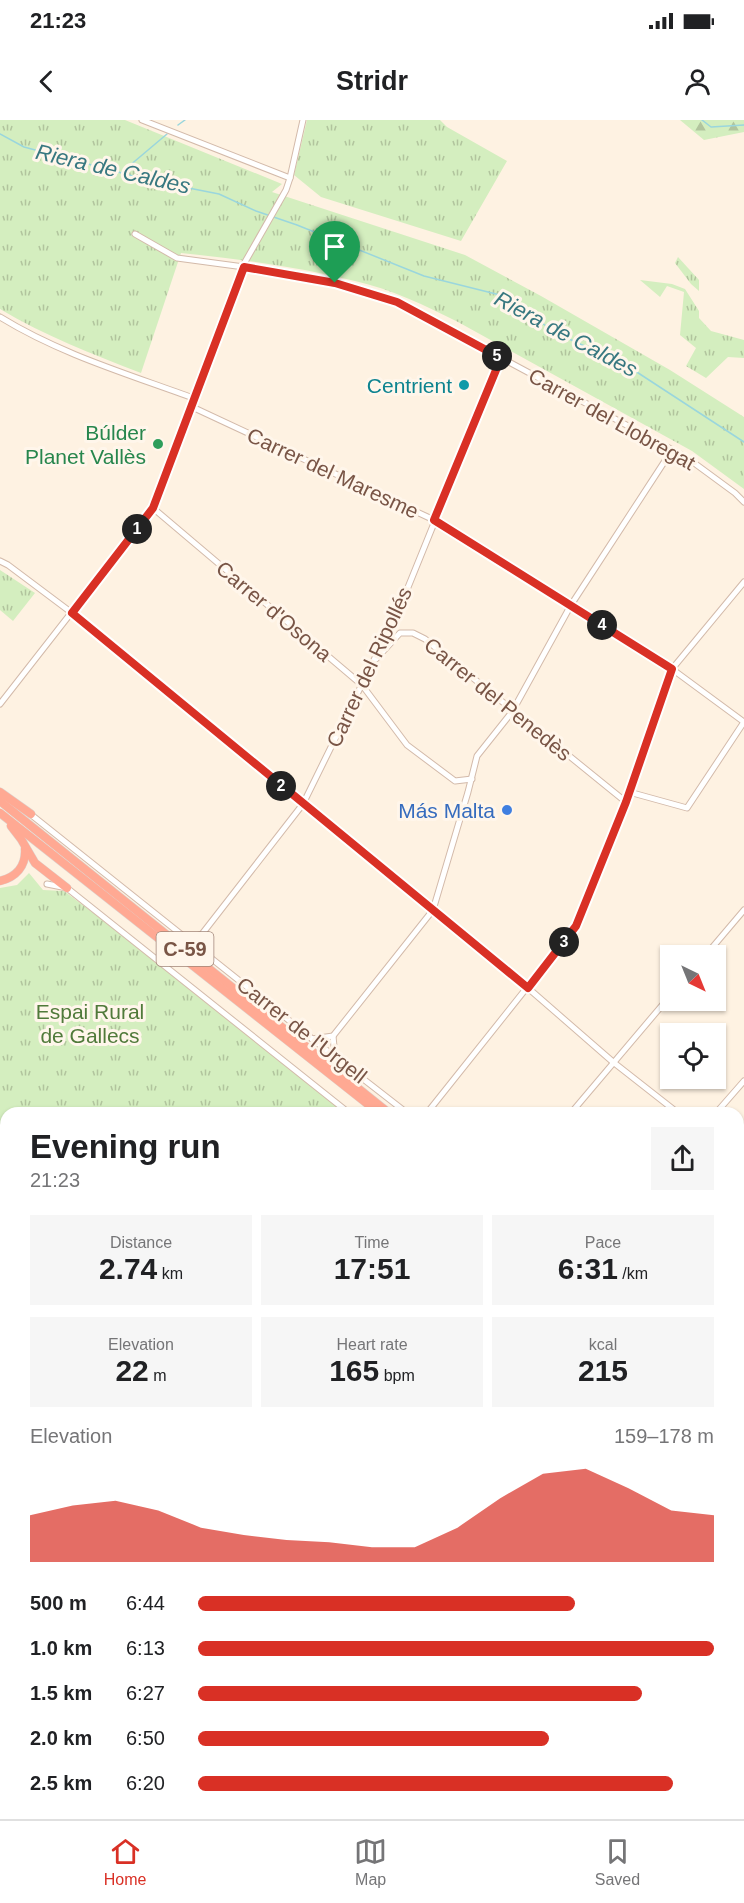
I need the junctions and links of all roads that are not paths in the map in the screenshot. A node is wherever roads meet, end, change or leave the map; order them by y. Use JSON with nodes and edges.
{"nodes":[{"id":1,"x":142,"y":120,"type":"edge"},
{"id":2,"x":303,"y":120,"type":"edge"},
{"id":3,"x":290,"y":178,"type":"junction"},
{"id":4,"x":135,"y":234,"type":"dead end"},
{"id":5,"x":244,"y":267,"type":"junction"},
{"id":6,"x":0,"y":317,"type":"edge"},
{"id":7,"x":501,"y":358,"type":"junction"},
{"id":8,"x":193,"y":398,"type":"junction"},
{"id":9,"x":190,"y":406,"type":"junction"},
{"id":10,"x":672,"y":450,"type":"junction"},
{"id":11,"x":744,"y":502,"type":"edge"},
{"id":12,"x":153,"y":508,"type":"junction"},
{"id":13,"x":434,"y":520,"type":"junction"},
{"id":14,"x":0,"y":561,"type":"edge"},
{"id":15,"x":744,"y":582,"type":"edge"},
{"id":16,"x":571,"y":605,"type":"junction"},
{"id":17,"x":72,"y":613,"type":"junction"},
{"id":18,"x":371,"y":665,"type":"junction"},
{"id":19,"x":672,"y":669,"type":"junction"},
{"id":20,"x":362,"y":685,"type":"junction"},
{"id":21,"x":0,"y":704,"type":"edge"},
{"id":22,"x":512,"y":712,"type":"junction"},
{"id":23,"x":744,"y":722,"type":"edge"},
{"id":24,"x":472,"y":779,"type":"junction"},
{"id":25,"x":0,"y":790,"type":"edge"},
{"id":26,"x":629,"y":792,"type":"junction"},
{"id":27,"x":0,"y":801,"type":"edge"},
{"id":28,"x":626,"y":802,"type":"junction"},
{"id":29,"x":303,"y":804,"type":"junction"},
{"id":30,"x":0,"y":814,"type":"edge"},
{"id":31,"x":31,"y":814,"type":"joint"},
{"id":32,"x":25,"y":848,"type":"junction"},
{"id":33,"x":0,"y":881,"type":"edge"},
{"id":34,"x":47,"y":884,"type":"dead end"},
{"id":35,"x":67,"y":888,"type":"junction"},
{"id":36,"x":433,"y":910,"type":"junction"},
{"id":37,"x":744,"y":910,"type":"edge"},
{"id":38,"x":184,"y":937,"type":"junction"},
{"id":39,"x":714,"y":945,"type":"edge"},
{"id":40,"x":528,"y":988,"type":"junction"},
{"id":41,"x":660,"y":1008,"type":"edge"},
{"id":42,"x":333,"y":1036,"type":"junction"},
{"id":43,"x":312,"y":1039,"type":"junction"},
{"id":44,"x":335,"y":1057,"type":"junction"},
{"id":45,"x":613,"y":1062,"type":"junction"},
{"id":46,"x":744,"y":1081,"type":"edge"},
{"id":47,"x":340,"y":1084,"type":"junction"},
{"id":48,"x":342,"y":1107,"type":"edge"},
{"id":49,"x":366,"y":1107,"type":"edge"},
{"id":50,"x":371,"y":1107,"type":"edge"},
{"id":51,"x":382,"y":1107,"type":"edge"},
{"id":52,"x":399,"y":1107,"type":"edge"},
{"id":53,"x":432,"y":1107,"type":"edge"},
{"id":54,"x":576,"y":1107,"type":"edge"},
{"id":55,"x":670,"y":1107,"type":"edge"},
{"id":56,"x":721,"y":1107,"type":"edge"}],
"edges":[{"from":1,"to":3,"type":"street"},
{"from":2,"to":3,"type":"street"},
{"from":3,"to":5,"type":"street"},
{"from":4,"to":5,"type":"street","name":"Carrer del Llobregat"},
{"from":5,"to":7,"type":"street","name":"Carrer del Llobregat"},
{"from":5,"to":8,"type":"street"},
{"from":6,"to":8,"type":"street"},
{"from":7,"to":10,"type":"street","name":"Carrer del Llobregat"},
{"from":7,"to":13,"type":"street","name":"Carrer del Ripollés"},
{"from":8,"to":9,"type":"street"},
{"from":9,"to":12,"type":"street"},
{"from":9,"to":13,"type":"street","name":"Carrer del Maresme"},
{"from":10,"to":11,"type":"street","name":"Carrer del Llobregat"},
{"from":10,"to":16,"type":"street"},
{"from":12,"to":17,"type":"street"},
{"from":12,"to":20,"type":"street","name":"Carrer d'Osona"},
{"from":13,"to":16,"type":"street","name":"Carrer del Maresme"},
{"from":13,"to":18,"type":"street","name":"Carrer del Ripollés"},
{"from":14,"to":17,"type":"street"},
{"from":15,"to":19,"type":"street"},
{"from":16,"to":19,"type":"street","name":"Carrer del Maresme"},
{"from":16,"to":22,"type":"street"},
{"from":17,"to":21,"type":"street"},
{"from":17,"to":29,"type":"street"},
{"from":18,"to":20,"type":"street","name":"Carrer del Ripollés"},
{"from":18,"to":22,"type":"street","name":"Carrer del Penedès"},
{"from":19,"to":23,"type":"street","name":"Carrer del Maresme"},
{"from":19,"to":26,"type":"street"},
{"from":20,"to":24,"type":"street","name":"Carrer d'Osona"},
{"from":20,"to":29,"type":"street","name":"Carrer del Ripollés"},
{"from":22,"to":24,"type":"street"},
{"from":22,"to":28,"type":"street","name":"Carrer del Penedès"},
{"from":23,"to":26,"type":"street"},
{"from":24,"to":36,"type":"street"},
{"from":25,"to":31,"type":"highway"},
{"from":26,"to":28,"type":"street"},
{"from":27,"to":51,"type":"highway","number":"C-59"},
{"from":28,"to":40,"type":"street"},
{"from":29,"to":36,"type":"street"},
{"from":29,"to":38,"type":"street","name":"Carrer del Ripollés"},
{"from":30,"to":32,"type":"highway"},
{"from":30,"to":47,"type":"highway","number":"C-59"},
{"from":31,"to":38,"type":"street","name":"Carrer de l'Urgell"},
{"from":32,"to":33,"type":"highway"},
{"from":32,"to":35,"type":"highway"},
{"from":34,"to":35,"type":"street"},
{"from":35,"to":48,"type":"street"},
{"from":36,"to":40,"type":"street"},
{"from":36,"to":42,"type":"street"},
{"from":37,"to":39,"type":"street"},
{"from":38,"to":43,"type":"street","name":"Carrer de l'Urgell"},
{"from":40,"to":45,"type":"street"},
{"from":40,"to":53,"type":"street"},
{"from":41,"to":45,"type":"street"},
{"from":42,"to":43,"type":"street"},
{"from":42,"to":44,"type":"street"},
{"from":43,"to":44,"type":"street","name":"Carrer de l'Urgell"},
{"from":44,"to":52,"type":"street","name":"Carrer de l'Urgell"},
{"from":45,"to":54,"type":"street"},
{"from":45,"to":55,"type":"street"},
{"from":46,"to":56,"type":"street"},
{"from":47,"to":49,"type":"street"},
{"from":47,"to":50,"type":"highway","number":"C-59"}]}
